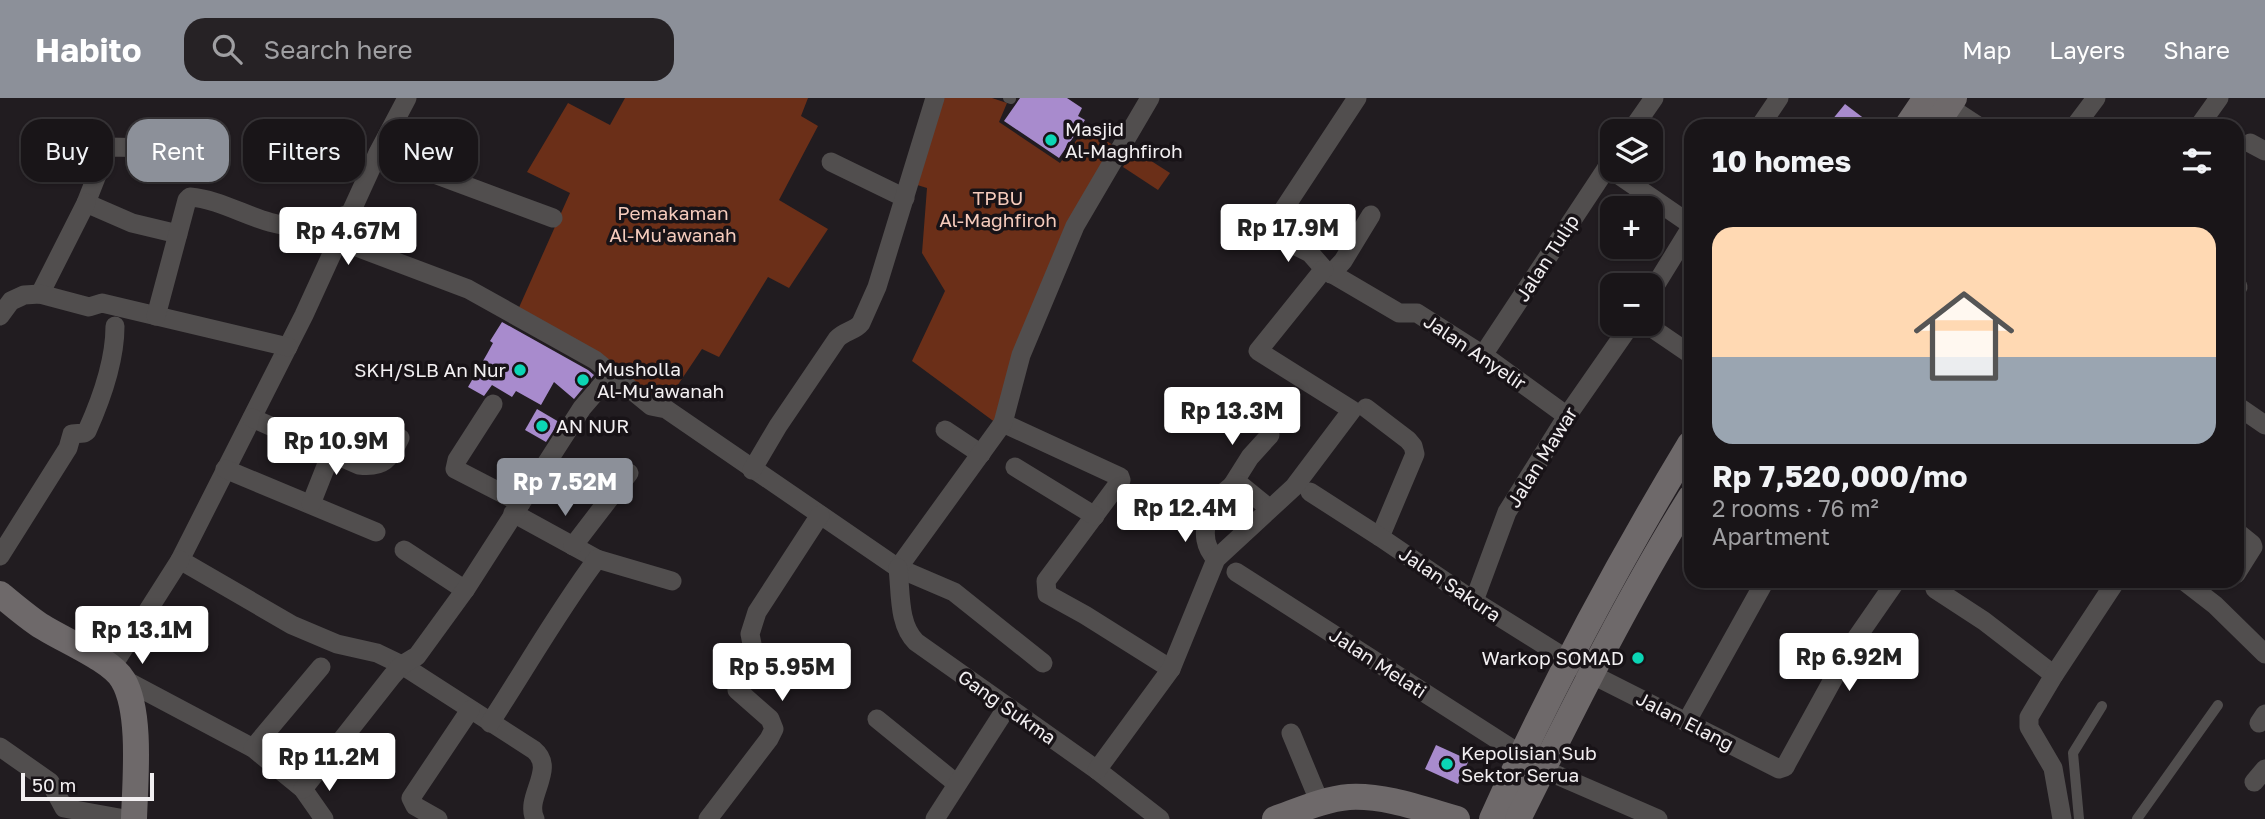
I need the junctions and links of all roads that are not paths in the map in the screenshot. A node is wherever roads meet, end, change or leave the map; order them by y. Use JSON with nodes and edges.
{"nodes":[{"id":1,"x":407,"y":98,"type":"edge"},
{"id":2,"x":935,"y":98,"type":"edge"},
{"id":3,"x":1150,"y":98,"type":"edge"},
{"id":4,"x":1357,"y":98,"type":"edge"},
{"id":5,"x":1654,"y":98,"type":"edge"},
{"id":6,"x":1779,"y":98,"type":"edge"},
{"id":7,"x":2096,"y":98,"type":"edge"},
{"id":8,"x":2219,"y":98,"type":"edge"},
{"id":9,"x":1940,"y":105,"type":"edge"},
{"id":10,"x":1639,"y":119,"type":"edge"},
{"id":11,"x":1765,"y":119,"type":"edge"},
{"id":12,"x":1918,"y":119,"type":"edge"},
{"id":13,"x":1965,"y":119,"type":"edge"},
{"id":14,"x":2080,"y":119,"type":"edge"},
{"id":15,"x":2204,"y":119,"type":"edge"},
{"id":16,"x":127,"y":147,"type":"edge"},
{"id":17,"x":378,"y":153,"type":"junction"},
{"id":18,"x":831,"y":162,"type":"dead end"},
{"id":19,"x":1600,"y":179,"type":"edge"},
{"id":20,"x":1634,"y":182,"type":"edge"},
{"id":21,"x":905,"y":198,"type":"junction"},
{"id":22,"x":86,"y":202,"type":"junction"},
{"id":23,"x":350,"y":214,"type":"junction"},
{"id":24,"x":1371,"y":215,"type":"dead end"},
{"id":25,"x":553,"y":218,"type":"dead end"},
{"id":26,"x":1684,"y":220,"type":"edge"},
{"id":27,"x":178,"y":234,"type":"junction"},
{"id":28,"x":1684,"y":239,"type":"edge"},
{"id":29,"x":338,"y":240,"type":"junction"},
{"id":30,"x":1327,"y":272,"type":"junction"},
{"id":31,"x":1663,"y":273,"type":"edge"},
{"id":32,"x":40,"y":294,"type":"junction"},
{"id":33,"x":0,"y":316,"type":"edge"},
{"id":34,"x":156,"y":316,"type":"junction"},
{"id":35,"x":115,"y":327,"type":"dead end"},
{"id":36,"x":1623,"y":336,"type":"edge"},
{"id":37,"x":1663,"y":336,"type":"edge"},
{"id":38,"x":288,"y":347,"type":"junction"},
{"id":39,"x":1684,"y":350,"type":"edge"},
{"id":40,"x":1483,"y":355,"type":"junction"},
{"id":41,"x":612,"y":373,"type":"junction"},
{"id":42,"x":493,"y":404,"type":"dead end"},
{"id":43,"x":1366,"y":408,"type":"dead end"},
{"id":44,"x":2244,"y":411,"type":"edge"},
{"id":45,"x":1567,"y":416,"type":"junction"},
{"id":46,"x":252,"y":418,"type":"junction"},
{"id":47,"x":1003,"y":423,"type":"junction"},
{"id":48,"x":2265,"y":425,"type":"edge"},
{"id":49,"x":945,"y":430,"type":"dead end"},
{"id":50,"x":1270,"y":435,"type":"dead end"},
{"id":51,"x":400,"y":438,"type":"dead end"},
{"id":52,"x":981,"y":454,"type":"junction"},
{"id":53,"x":1684,"y":454,"type":"edge"},
{"id":54,"x":328,"y":461,"type":"dead end"},
{"id":55,"x":1015,"y":467,"type":"dead end"},
{"id":56,"x":225,"y":468,"type":"junction"},
{"id":57,"x":752,"y":470,"type":"junction"},
{"id":58,"x":629,"y":473,"type":"dead end"},
{"id":59,"x":1233,"y":484,"type":"junction"},
{"id":60,"x":1310,"y":492,"type":"dead end"},
{"id":61,"x":311,"y":505,"type":"junction"},
{"id":62,"x":517,"y":508,"type":"junction"},
{"id":63,"x":1269,"y":508,"type":"junction"},
{"id":64,"x":1684,"y":509,"type":"edge"},
{"id":65,"x":820,"y":514,"type":"junction"},
{"id":66,"x":1095,"y":516,"type":"junction"},
{"id":67,"x":376,"y":532,"type":"dead end"},
{"id":68,"x":1380,"y":537,"type":"junction"},
{"id":69,"x":2244,"y":538,"type":"edge"},
{"id":70,"x":573,"y":546,"type":"junction"},
{"id":71,"x":404,"y":550,"type":"dead end"},
{"id":72,"x":0,"y":556,"type":"edge"},
{"id":73,"x":597,"y":559,"type":"junction"},
{"id":74,"x":1216,"y":559,"type":"junction"},
{"id":75,"x":180,"y":560,"type":"junction"},
{"id":76,"x":2244,"y":561,"type":"edge"},
{"id":77,"x":898,"y":568,"type":"junction"},
{"id":78,"x":1236,"y":572,"type":"dead end"},
{"id":79,"x":672,"y":581,"type":"dead end"},
{"id":80,"x":1761,"y":588,"type":"edge"},
{"id":81,"x":1891,"y":588,"type":"edge"},
{"id":82,"x":2111,"y":588,"type":"edge"},
{"id":83,"x":2193,"y":588,"type":"edge"},
{"id":84,"x":1935,"y":589,"type":"dead end"},
{"id":85,"x":465,"y":590,"type":"junction"},
{"id":86,"x":0,"y":594,"type":"edge"},
{"id":87,"x":1474,"y":601,"type":"junction"},
{"id":88,"x":2265,"y":654,"type":"edge"},
{"id":89,"x":1569,"y":660,"type":"junction"},
{"id":90,"x":1042,"y":663,"type":"dead end"},
{"id":91,"x":402,"y":665,"type":"junction"},
{"id":92,"x":321,"y":667,"type":"dead end"},
{"id":93,"x":1171,"y":669,"type":"junction"},
{"id":94,"x":117,"y":673,"type":"junction"},
{"id":95,"x":1591,"y":674,"type":"junction"},
{"id":96,"x":2054,"y":675,"type":"junction"},
{"id":97,"x":2218,"y":705,"type":"dead end"},
{"id":98,"x":2102,"y":706,"type":"dead end"},
{"id":99,"x":1006,"y":707,"type":"junction"},
{"id":100,"x":470,"y":710,"type":"junction"},
{"id":101,"x":877,"y":719,"type":"dead end"},
{"id":102,"x":1687,"y":721,"type":"junction"},
{"id":103,"x":490,"y":723,"type":"junction"},
{"id":104,"x":1291,"y":733,"type":"dead end"},
{"id":105,"x":0,"y":747,"type":"edge"},
{"id":106,"x":253,"y":748,"type":"junction"},
{"id":107,"x":1520,"y":754,"type":"junction"},
{"id":108,"x":1544,"y":769,"type":"junction"},
{"id":109,"x":1097,"y":770,"type":"junction"},
{"id":110,"x":957,"y":783,"type":"junction"},
{"id":111,"x":303,"y":789,"type":"junction"},
{"id":112,"x":1320,"y":803,"type":"junction"},
{"id":113,"x":125,"y":819,"type":"edge"},
{"id":114,"x":134,"y":819,"type":"edge"},
{"id":115,"x":324,"y":819,"type":"edge"},
{"id":116,"x":438,"y":819,"type":"edge"},
{"id":117,"x":535,"y":819,"type":"edge"},
{"id":118,"x":708,"y":819,"type":"edge"},
{"id":119,"x":936,"y":819,"type":"edge"},
{"id":120,"x":1160,"y":819,"type":"edge"},
{"id":121,"x":1275,"y":819,"type":"edge"},
{"id":122,"x":1457,"y":819,"type":"edge"},
{"id":123,"x":1492,"y":819,"type":"edge"},
{"id":124,"x":1518,"y":819,"type":"edge"},
{"id":125,"x":1658,"y":819,"type":"edge"},
{"id":126,"x":2062,"y":819,"type":"edge"},
{"id":127,"x":2068,"y":819,"type":"edge"},
{"id":128,"x":2079,"y":819,"type":"edge"},
{"id":129,"x":2137,"y":819,"type":"edge"}],
"edges":[{"from":1,"to":17,"type":"street"},
{"from":2,"to":21,"type":"street"},
{"from":3,"to":47,"type":"street"},
{"from":4,"to":30,"type":"street","name":"Jalan Anyelir"},
{"from":5,"to":10,"type":"street"},
{"from":6,"to":11,"type":"street"},
{"from":7,"to":14,"type":"street"},
{"from":8,"to":15,"type":"street"},
{"from":9,"to":12,"type":"street"},
{"from":9,"to":13,"type":"street"},
{"from":16,"to":22,"type":"street"},
{"from":17,"to":23,"type":"street"},
{"from":17,"to":25,"type":"street"},
{"from":18,"to":21,"type":"street"},
{"from":19,"to":40,"type":"street","name":"Jalan Tulip"},
{"from":20,"to":26,"type":"street"},
{"from":21,"to":57,"type":"street"},
{"from":22,"to":27,"type":"street"},
{"from":22,"to":32,"type":"street"},
{"from":23,"to":27,"type":"street"},
{"from":23,"to":29,"type":"street"},
{"from":24,"to":30,"type":"street"},
{"from":27,"to":34,"type":"street"},
{"from":28,"to":31,"type":"street"},
{"from":29,"to":38,"type":"street"},
{"from":29,"to":41,"type":"street"},
{"from":30,"to":40,"type":"street","name":"Jalan Anyelir"},
{"from":30,"to":63,"type":"street"},
{"from":32,"to":33,"type":"street"},
{"from":32,"to":34,"type":"street"},
{"from":34,"to":38,"type":"street"},
{"from":35,"to":72,"type":"street"},
{"from":36,"to":45,"type":"street","name":"Jalan Mawar"},
{"from":37,"to":39,"type":"street"},
{"from":38,"to":46,"type":"street"},
{"from":40,"to":45,"type":"street","name":"Jalan Anyelir"},
{"from":41,"to":57,"type":"street"},
{"from":41,"to":62,"type":"street"},
{"from":42,"to":62,"type":"street"},
{"from":43,"to":68,"type":"street"},
{"from":44,"to":48,"type":"street"},
{"from":45,"to":87,"type":"street","name":"Jalan Mawar"},
{"from":46,"to":51,"type":"street"},
{"from":46,"to":56,"type":"street"},
{"from":47,"to":52,"type":"street"},
{"from":47,"to":66,"type":"street"},
{"from":49,"to":52,"type":"street"},
{"from":50,"to":59,"type":"street"},
{"from":52,"to":77,"type":"street"},
{"from":53,"to":89,"type":"street"},
{"from":54,"to":61,"type":"street"},
{"from":55,"to":66,"type":"street"},
{"from":56,"to":61,"type":"street"},
{"from":56,"to":75,"type":"street"},
{"from":57,"to":65,"type":"street"},
{"from":58,"to":70,"type":"street"},
{"from":59,"to":63,"type":"street"},
{"from":59,"to":74,"type":"street"},
{"from":60,"to":68,"type":"street","name":"Jalan Sakura"},
{"from":61,"to":67,"type":"street"},
{"from":62,"to":70,"type":"street"},
{"from":62,"to":85,"type":"street"},
{"from":63,"to":74,"type":"street"},
{"from":64,"to":95,"type":"street"},
{"from":65,"to":77,"type":"street"},
{"from":65,"to":118,"type":"street"},
{"from":66,"to":93,"type":"street"},
{"from":68,"to":87,"type":"street","name":"Jalan Sakura"},
{"from":69,"to":76,"type":"street"},
{"from":70,"to":73,"type":"street"},
{"from":71,"to":85,"type":"street"},
{"from":73,"to":79,"type":"street"},
{"from":73,"to":103,"type":"street"},
{"from":74,"to":93,"type":"street"},
{"from":75,"to":91,"type":"street"},
{"from":75,"to":94,"type":"street"},
{"from":77,"to":90,"type":"street"},
{"from":77,"to":99,"type":"street","name":"Gang Sukma"},
{"from":78,"to":107,"type":"street","name":"Jalan Melati"},
{"from":80,"to":102,"type":"street"},
{"from":81,"to":102,"type":"street","name":"Jalan Elang"},
{"from":82,"to":96,"type":"street"},
{"from":83,"to":88,"type":"street"},
{"from":84,"to":96,"type":"street"},
{"from":85,"to":91,"type":"street"},
{"from":86,"to":94,"type":"street"},
{"from":87,"to":89,"type":"street","name":"Jalan Sakura"},
{"from":89,"to":95,"type":"street","name":"Jalan Sakura"},
{"from":89,"to":107,"type":"street"},
{"from":91,"to":100,"type":"street"},
{"from":91,"to":111,"type":"street"},
{"from":92,"to":106,"type":"street"},
{"from":93,"to":109,"type":"street"},
{"from":94,"to":106,"type":"street"},
{"from":94,"to":114,"type":"street"},
{"from":95,"to":102,"type":"street","name":"Jalan Elang"},
{"from":95,"to":108,"type":"street"},
{"from":96,"to":126,"type":"street"},
{"from":97,"to":129,"type":"lane"},
{"from":98,"to":128,"type":"lane"},
{"from":99,"to":109,"type":"street","name":"Gang Sukma"},
{"from":99,"to":110,"type":"street"},
{"from":100,"to":103,"type":"street"},
{"from":100,"to":116,"type":"street"},
{"from":101,"to":110,"type":"street"},
{"from":103,"to":117,"type":"street"},
{"from":104,"to":112,"type":"street"},
{"from":105,"to":113,"type":"street"},
{"from":106,"to":111,"type":"street"},
{"from":107,"to":123,"type":"street"},
{"from":108,"to":124,"type":"street"},
{"from":108,"to":125,"type":"street"},
{"from":109,"to":120,"type":"street","name":"Gang Sukma"},
{"from":110,"to":119,"type":"street"},
{"from":111,"to":115,"type":"street"},
{"from":112,"to":121,"type":"street"},
{"from":112,"to":122,"type":"street"},
{"from":126,"to":127,"type":"lane"}]}
